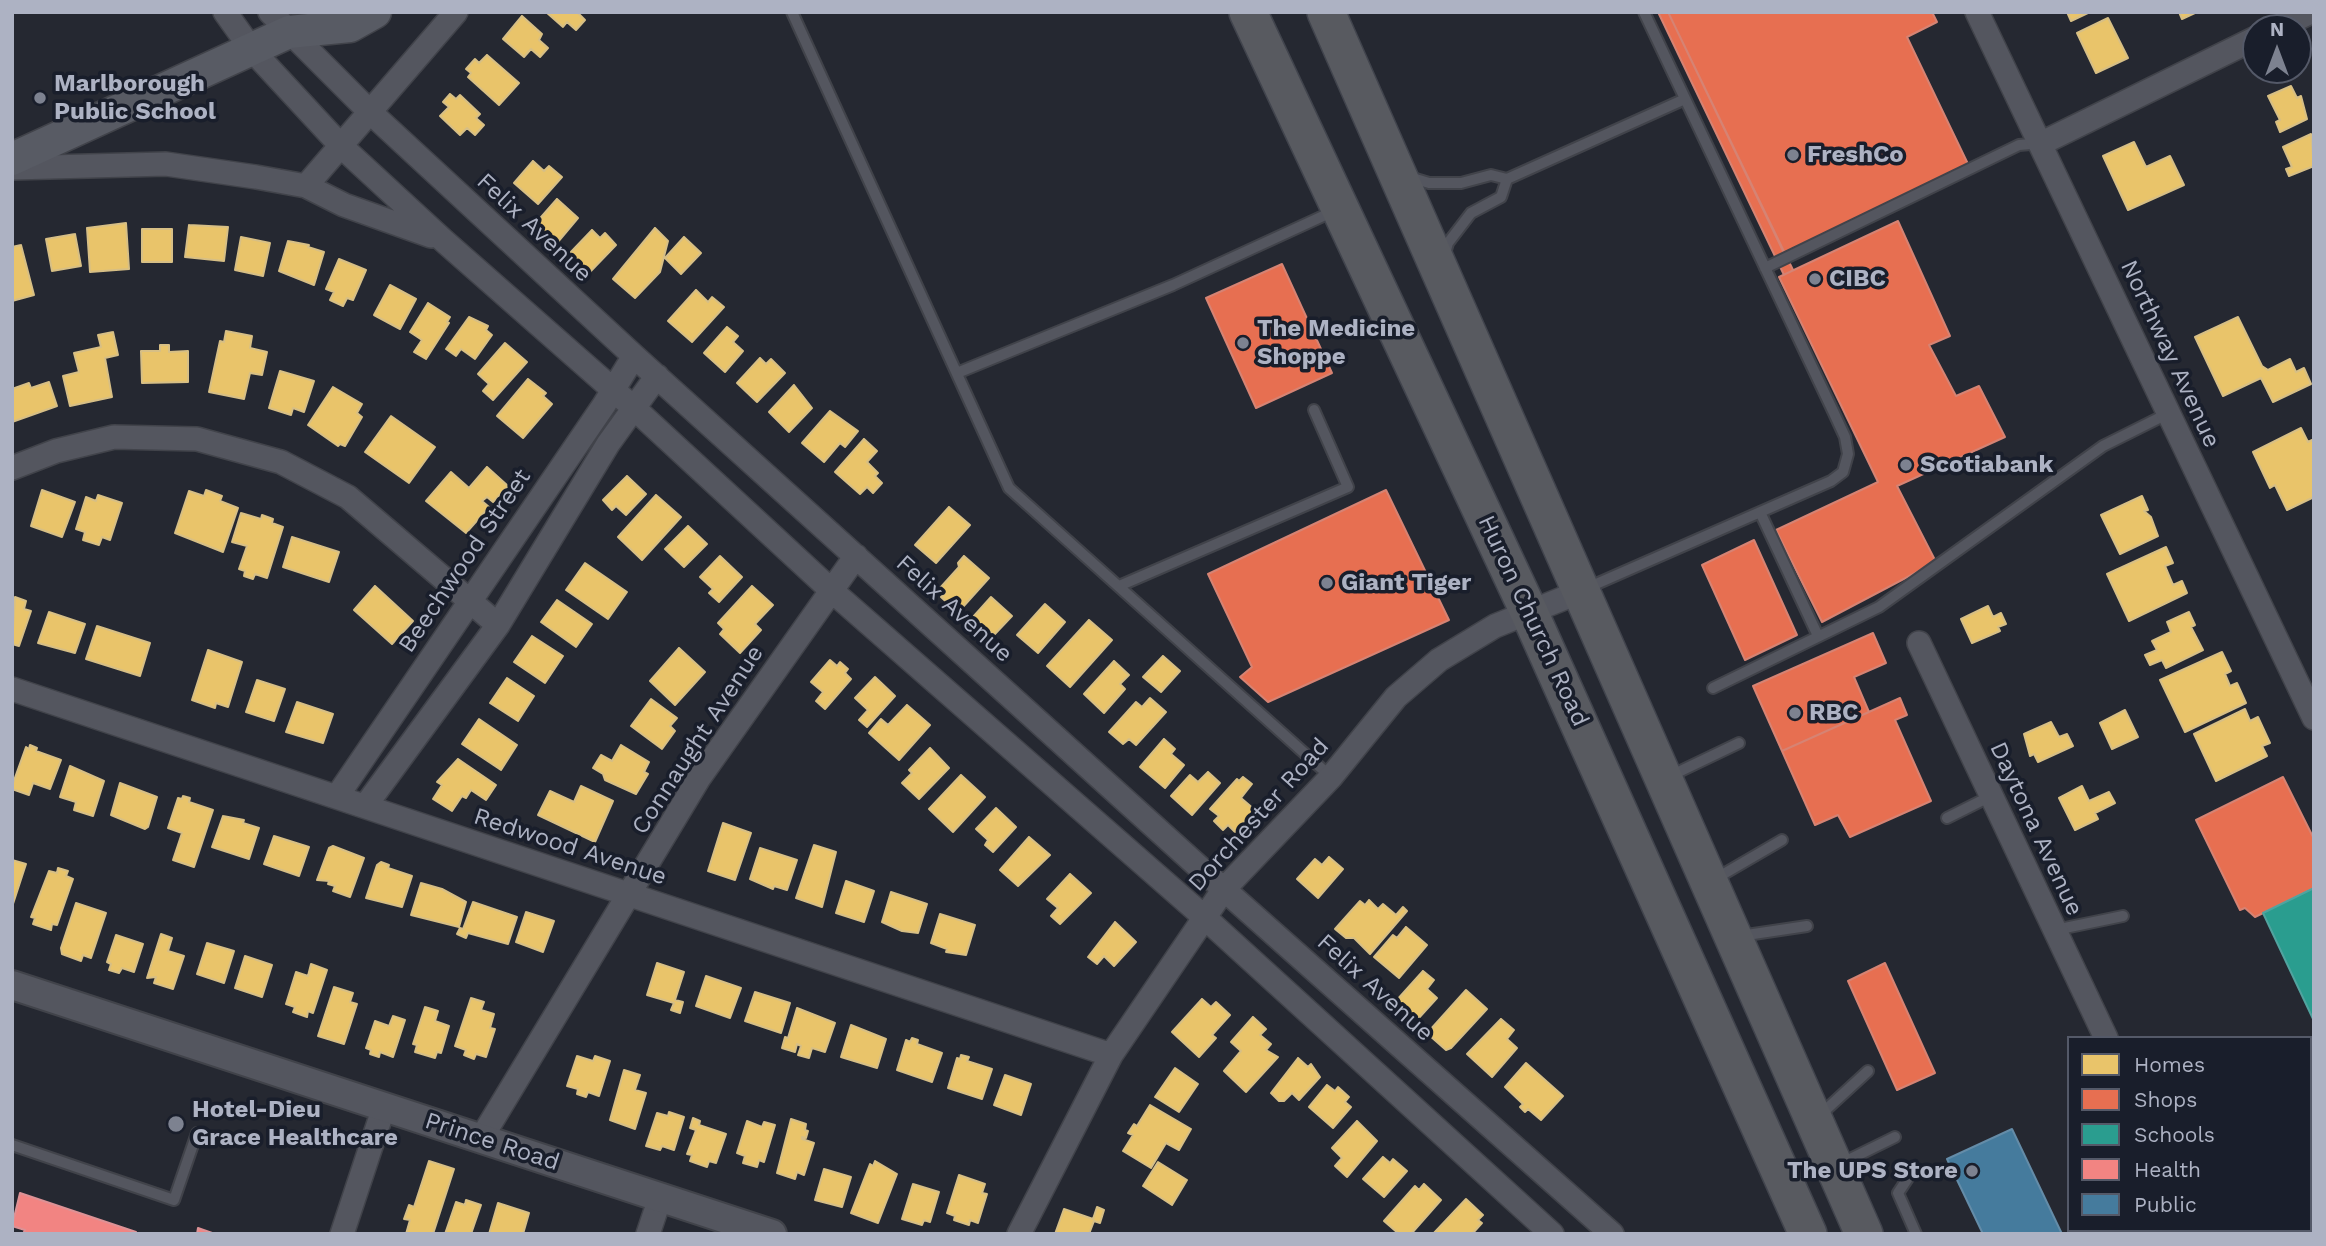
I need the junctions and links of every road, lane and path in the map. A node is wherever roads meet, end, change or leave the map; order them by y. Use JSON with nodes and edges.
{"nodes":[{"id":1,"x":225,"y":12,"type":"edge"},
{"id":2,"x":375,"y":12,"type":"edge"},
{"id":3,"x":456,"y":12,"type":"edge"},
{"id":4,"x":792,"y":12,"type":"edge"},
{"id":5,"x":1248,"y":12,"type":"edge"},
{"id":6,"x":1326,"y":12,"type":"edge"},
{"id":7,"x":1644,"y":12,"type":"edge"},
{"id":8,"x":1977,"y":12,"type":"edge"},
{"id":9,"x":287,"y":19,"type":"edge"},
{"id":10,"x":2242,"y":45,"type":"edge"},
{"id":11,"x":252,"y":50,"type":"junction"},
{"id":12,"x":1685,"y":99,"type":"junction"},
{"id":13,"x":370,"y":112,"type":"junction"},
{"id":14,"x":2042,"y":143,"type":"junction"},
{"id":15,"x":342,"y":147,"type":"junction"},
{"id":16,"x":12,"y":159,"type":"edge"},
{"id":17,"x":12,"y":168,"type":"edge"},
{"id":18,"x":1396,"y":172,"type":"junction"},
{"id":19,"x":1507,"y":179,"type":"junction"},
{"id":20,"x":306,"y":186,"type":"junction"},
{"id":21,"x":1340,"y":209,"type":"junction"},
{"id":22,"x":444,"y":241,"type":"junction"},
{"id":23,"x":1765,"y":268,"type":"junction"},
{"id":24,"x":1441,"y":272,"type":"junction"},
{"id":25,"x":634,"y":356,"type":"junction"},
{"id":26,"x":957,"y":373,"type":"junction"},
{"id":27,"x":657,"y":376,"type":"junction"},
{"id":28,"x":612,"y":391,"type":"junction"},
{"id":29,"x":635,"y":409,"type":"junction"},
{"id":30,"x":1314,"y":410,"type":"dead end"},
{"id":31,"x":2169,"y":413,"type":"junction"},
{"id":32,"x":12,"y":468,"type":"edge"},
{"id":33,"x":1760,"y":512,"type":"junction"},
{"id":34,"x":856,"y":556,"type":"junction"},
{"id":35,"x":1119,"y":586,"type":"junction"},
{"id":36,"x":832,"y":591,"type":"junction"},
{"id":37,"x":1582,"y":591,"type":"junction"},
{"id":38,"x":470,"y":598,"type":"junction"},
{"id":39,"x":1530,"y":612,"type":"junction"},
{"id":40,"x":498,"y":625,"type":"junction"},
{"id":41,"x":1818,"y":636,"type":"junction"},
{"id":42,"x":1919,"y":643,"type":"dead end"},
{"id":43,"x":1713,"y":688,"type":"dead end"},
{"id":44,"x":12,"y":689,"type":"edge"},
{"id":45,"x":2314,"y":718,"type":"edge"},
{"id":46,"x":1738,"y":743,"type":"dead end"},
{"id":47,"x":1331,"y":777,"type":"junction"},
{"id":48,"x":1664,"y":779,"type":"junction"},
{"id":49,"x":338,"y":795,"type":"junction"},
{"id":50,"x":1991,"y":796,"type":"junction"},
{"id":51,"x":366,"y":805,"type":"junction"},
{"id":52,"x":1947,"y":818,"type":"dead end"},
{"id":53,"x":1782,"y":840,"type":"dead end"},
{"id":54,"x":1709,"y":882,"type":"junction"},
{"id":55,"x":1224,"y":889,"type":"junction"},
{"id":56,"x":631,"y":895,"type":"junction"},
{"id":57,"x":1203,"y":916,"type":"junction"},
{"id":58,"x":2123,"y":916,"type":"dead end"},
{"id":59,"x":1807,"y":926,"type":"dead end"},
{"id":60,"x":2055,"y":930,"type":"junction"},
{"id":61,"x":1733,"y":938,"type":"junction"},
{"id":62,"x":12,"y":985,"type":"edge"},
{"id":63,"x":2105,"y":1036,"type":"edge"},
{"id":64,"x":1111,"y":1055,"type":"junction"},
{"id":65,"x":1868,"y":1071,"type":"dead end"},
{"id":66,"x":384,"y":1107,"type":"junction"},
{"id":67,"x":1814,"y":1121,"type":"junction"},
{"id":68,"x":197,"y":1133,"type":"dead end"},
{"id":69,"x":482,"y":1137,"type":"junction"},
{"id":70,"x":1895,"y":1137,"type":"dead end"},
{"id":71,"x":12,"y":1145,"type":"edge"},
{"id":72,"x":1834,"y":1166,"type":"junction"},
{"id":73,"x":1912,"y":1172,"type":"dead end"},
{"id":74,"x":660,"y":1198,"type":"junction"},
{"id":75,"x":342,"y":1234,"type":"edge"},
{"id":76,"x":648,"y":1234,"type":"edge"},
{"id":77,"x":772,"y":1234,"type":"edge"},
{"id":78,"x":1020,"y":1234,"type":"edge"},
{"id":79,"x":1552,"y":1234,"type":"edge"},
{"id":80,"x":1612,"y":1234,"type":"edge"},
{"id":81,"x":1808,"y":1234,"type":"edge"},
{"id":82,"x":1864,"y":1234,"type":"edge"},
{"id":83,"x":1916,"y":1234,"type":"edge"}],
"edges":[{"from":1,"to":11,"type":"street"},
{"from":2,"to":9,"type":"main road"},
{"from":3,"to":13,"type":"street"},
{"from":4,"to":26,"type":"lane"},
{"from":5,"to":21,"type":"highway","name":"Huron Church Road"},
{"from":6,"to":18,"type":"highway"},
{"from":7,"to":12,"type":"lane"},
{"from":8,"to":14,"type":"street","name":"Northway Avenue"},
{"from":9,"to":11,"type":"main road"},
{"from":9,"to":13,"type":"street","name":"Felix Avenue"},
{"from":10,"to":14,"type":"street"},
{"from":11,"to":15,"type":"street"},
{"from":11,"to":16,"type":"main road"},
{"from":12,"to":19,"type":"lane"},
{"from":12,"to":23,"type":"lane"},
{"from":13,"to":15,"type":"street"},
{"from":13,"to":25,"type":"street","name":"Felix Avenue"},
{"from":14,"to":23,"type":"lane"},
{"from":14,"to":31,"type":"street","name":"Northway Avenue"},
{"from":15,"to":20,"type":"street"},
{"from":15,"to":22,"type":"street"},
{"from":17,"to":20,"type":"street"},
{"from":18,"to":19,"type":"lane"},
{"from":18,"to":24,"type":"highway"},
{"from":19,"to":24,"type":"lane"},
{"from":20,"to":22,"type":"street"},
{"from":21,"to":26,"type":"lane"},
{"from":21,"to":39,"type":"highway","name":"Huron Church Road"},
{"from":22,"to":28,"type":"street"},
{"from":23,"to":33,"type":"lane"},
{"from":24,"to":37,"type":"highway"},
{"from":25,"to":27,"type":"street","name":"Felix Avenue"},
{"from":25,"to":28,"type":"street","name":"Beechwood Street"},
{"from":26,"to":35,"type":"lane"},
{"from":27,"to":29,"type":"street"},
{"from":27,"to":34,"type":"street","name":"Felix Avenue"},
{"from":28,"to":29,"type":"street"},
{"from":28,"to":38,"type":"street","name":"Beechwood Street"},
{"from":29,"to":36,"type":"street"},
{"from":29,"to":40,"type":"street"},
{"from":30,"to":35,"type":"lane"},
{"from":31,"to":41,"type":"lane"},
{"from":31,"to":45,"type":"street","name":"Northway Avenue"},
{"from":32,"to":38,"type":"street"},
{"from":33,"to":37,"type":"lane"},
{"from":33,"to":41,"type":"lane"},
{"from":34,"to":36,"type":"street","name":"Connaught Avenue"},
{"from":34,"to":55,"type":"street","name":"Felix Avenue"},
{"from":35,"to":47,"type":"lane"},
{"from":36,"to":56,"type":"street","name":"Connaught Avenue"},
{"from":36,"to":57,"type":"street"},
{"from":37,"to":39,"type":"street","name":"Dorchester Road"},
{"from":37,"to":48,"type":"highway"},
{"from":38,"to":40,"type":"street"},
{"from":38,"to":49,"type":"street","name":"Beechwood Street"},
{"from":39,"to":47,"type":"street","name":"Dorchester Road"},
{"from":39,"to":81,"type":"highway","name":"Huron Church Road"},
{"from":40,"to":51,"type":"street"},
{"from":41,"to":43,"type":"lane"},
{"from":42,"to":50,"type":"street","name":"Daytona Avenue"},
{"from":44,"to":49,"type":"street","name":"Redwood Avenue"},
{"from":46,"to":48,"type":"lane"},
{"from":47,"to":55,"type":"street","name":"Dorchester Road"},
{"from":48,"to":54,"type":"highway"},
{"from":49,"to":51,"type":"street","name":"Redwood Avenue"},
{"from":50,"to":52,"type":"lane"},
{"from":50,"to":60,"type":"street","name":"Daytona Avenue"},
{"from":51,"to":56,"type":"street","name":"Redwood Avenue"},
{"from":53,"to":54,"type":"lane"},
{"from":54,"to":61,"type":"highway"},
{"from":55,"to":57,"type":"street","name":"Dorchester Road"},
{"from":55,"to":80,"type":"street","name":"Felix Avenue"},
{"from":56,"to":64,"type":"street","name":"Redwood Avenue"},
{"from":56,"to":69,"type":"street","name":"Connaught Avenue"},
{"from":57,"to":64,"type":"street","name":"Dorchester Road"},
{"from":57,"to":79,"type":"street"},
{"from":58,"to":60,"type":"lane"},
{"from":59,"to":61,"type":"lane"},
{"from":60,"to":63,"type":"street","name":"Daytona Avenue"},
{"from":61,"to":67,"type":"highway"},
{"from":62,"to":66,"type":"street","name":"Prince Road"},
{"from":64,"to":78,"type":"street","name":"Dorchester Road"},
{"from":65,"to":67,"type":"lane"},
{"from":66,"to":69,"type":"street","name":"Prince Road"},
{"from":66,"to":75,"type":"street"},
{"from":67,"to":72,"type":"highway"},
{"from":68,"to":71,"type":"lane"},
{"from":69,"to":74,"type":"street","name":"Prince Road"},
{"from":70,"to":72,"type":"lane"},
{"from":72,"to":82,"type":"highway"},
{"from":73,"to":83,"type":"lane"},
{"from":74,"to":76,"type":"street"},
{"from":74,"to":77,"type":"street","name":"Prince Road"}]}
